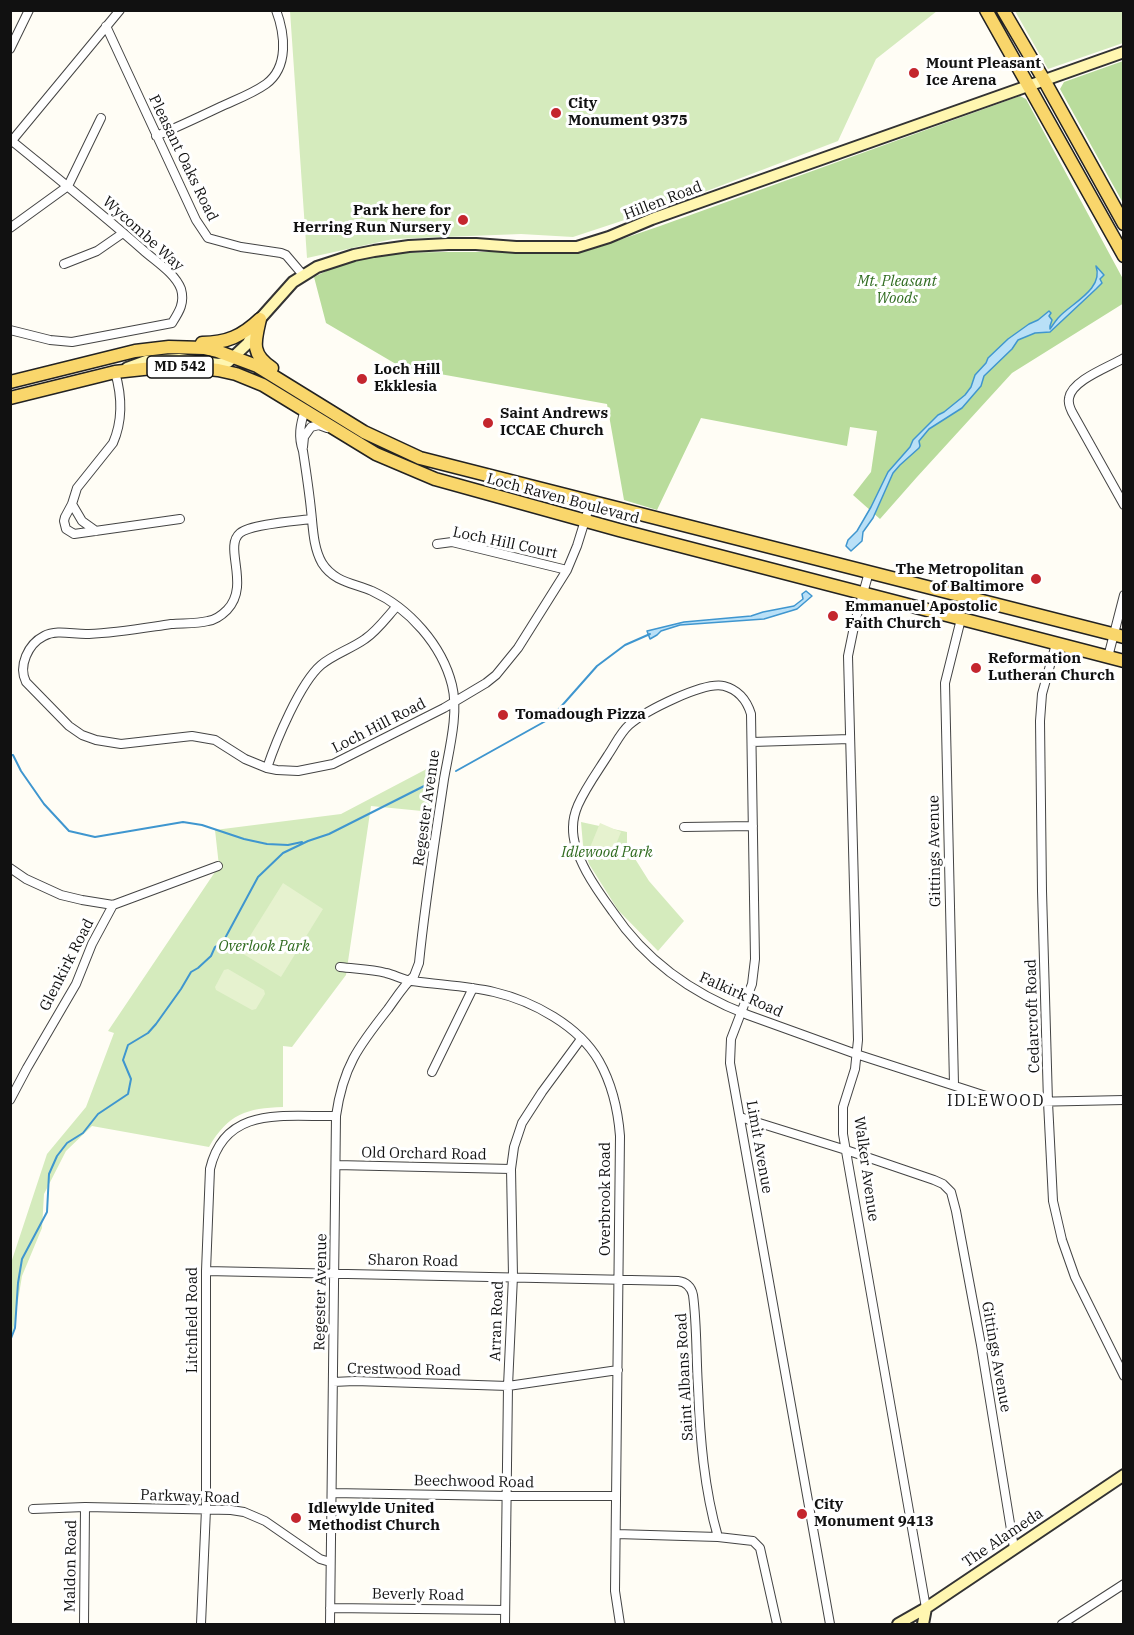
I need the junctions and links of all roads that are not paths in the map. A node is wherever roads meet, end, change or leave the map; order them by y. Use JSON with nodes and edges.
{"nodes":[{"id":1,"x":29,"y":10,"type":"edge"},
{"id":2,"x":120,"y":10,"type":"edge"},
{"id":3,"x":276,"y":10,"type":"edge"},
{"id":4,"x":986,"y":10,"type":"edge"},
{"id":5,"x":1003,"y":10,"type":"edge"},
{"id":6,"x":106,"y":26,"type":"junction"},
{"id":7,"x":10,"y":49,"type":"edge"},
{"id":8,"x":1124,"y":52,"type":"edge"},
{"id":9,"x":1044,"y":81,"type":"junction"},
{"id":10,"x":1029,"y":86,"type":"junction"},
{"id":11,"x":101,"y":118,"type":"dead end"},
{"id":12,"x":156,"y":136,"type":"junction"},
{"id":13,"x":11,"y":142,"type":"edge"},
{"id":14,"x":68,"y":186,"type":"junction"},
{"id":15,"x":1124,"y":224,"type":"edge"},
{"id":16,"x":10,"y":228,"type":"edge"},
{"id":17,"x":123,"y":232,"type":"junction"},
{"id":18,"x":1124,"y":256,"type":"edge"},
{"id":19,"x":64,"y":264,"type":"dead end"},
{"id":20,"x":303,"y":275,"type":"junction"},
{"id":21,"x":260,"y":319,"type":"junction"},
{"id":22,"x":10,"y":330,"type":"edge"},
{"id":23,"x":169,"y":347,"type":"junction"},
{"id":24,"x":235,"y":357,"type":"junction"},
{"id":25,"x":1124,"y":358,"type":"edge"},
{"id":26,"x":115,"y":372,"type":"junction"},
{"id":27,"x":10,"y":382,"type":"edge"},
{"id":28,"x":10,"y":398,"type":"edge"},
{"id":29,"x":307,"y":404,"type":"junction"},
{"id":30,"x":337,"y":430,"type":"junction"},
{"id":31,"x":303,"y":451,"type":"junction"},
{"id":32,"x":538,"y":488,"type":"junction"},
{"id":33,"x":591,"y":501,"type":"junction"},
{"id":34,"x":72,"y":504,"type":"junction"},
{"id":35,"x":1124,"y":505,"type":"edge"},
{"id":36,"x":537,"y":508,"type":"junction"},
{"id":37,"x":180,"y":519,"type":"dead end"},
{"id":38,"x":312,"y":519,"type":"junction"},
{"id":39,"x":585,"y":521,"type":"junction"},
{"id":40,"x":96,"y":531,"type":"junction"},
{"id":41,"x":437,"y":544,"type":"dead end"},
{"id":42,"x":567,"y":570,"type":"junction"},
{"id":43,"x":869,"y":572,"type":"junction"},
{"id":44,"x":863,"y":593,"type":"junction"},
{"id":45,"x":1124,"y":595,"type":"edge"},
{"id":46,"x":397,"y":606,"type":"junction"},
{"id":47,"x":961,"y":619,"type":"junction"},
{"id":48,"x":1119,"y":636,"type":"edge"},
{"id":49,"x":1056,"y":644,"type":"junction"},
{"id":50,"x":1108,"y":657,"type":"junction"},
{"id":51,"x":1124,"y":661,"type":"edge"},
{"id":52,"x":724,"y":686,"type":"joint"},
{"id":53,"x":453,"y":703,"type":"junction"},
{"id":54,"x":850,"y":739,"type":"junction"},
{"id":55,"x":752,"y":742,"type":"junction"},
{"id":56,"x":267,"y":768,"type":"junction"},
{"id":57,"x":753,"y":826,"type":"junction"},
{"id":58,"x":684,"y":827,"type":"dead end"},
{"id":59,"x":218,"y":866,"type":"dead end"},
{"id":60,"x":10,"y":868,"type":"edge"},
{"id":61,"x":113,"y":905,"type":"junction"},
{"id":62,"x":340,"y":967,"type":"dead end"},
{"id":63,"x":409,"y":981,"type":"junction"},
{"id":64,"x":473,"y":988,"type":"junction"},
{"id":65,"x":742,"y":1012,"type":"junction"},
{"id":66,"x":581,"y":1039,"type":"junction"},
{"id":67,"x":856,"y":1054,"type":"junction"},
{"id":68,"x":432,"y":1072,"type":"dead end"},
{"id":69,"x":954,"y":1084,"type":"junction"},
{"id":70,"x":1124,"y":1100,"type":"edge"},
{"id":71,"x":10,"y":1101,"type":"edge"},
{"id":72,"x":1048,"y":1102,"type":"junction"},
{"id":73,"x":336,"y":1116,"type":"junction"},
{"id":74,"x":740,"y":1117,"type":"junction"},
{"id":75,"x":846,"y":1150,"type":"junction"},
{"id":76,"x":336,"y":1166,"type":"junction"},
{"id":77,"x":511,"y":1169,"type":"junction"},
{"id":78,"x":206,"y":1271,"type":"junction"},
{"id":79,"x":334,"y":1273,"type":"junction"},
{"id":80,"x":513,"y":1276,"type":"junction"},
{"id":81,"x":620,"y":1279,"type":"junction"},
{"id":82,"x":618,"y":1370,"type":"junction"},
{"id":83,"x":1124,"y":1376,"type":"edge"},
{"id":84,"x":333,"y":1382,"type":"junction"},
{"id":85,"x":508,"y":1386,"type":"junction"},
{"id":86,"x":1124,"y":1475,"type":"edge"},
{"id":87,"x":332,"y":1493,"type":"junction"},
{"id":88,"x":505,"y":1496,"type":"junction"},
{"id":89,"x":616,"y":1496,"type":"junction"},
{"id":90,"x":85,"y":1508,"type":"junction"},
{"id":91,"x":33,"y":1509,"type":"dead end"},
{"id":92,"x":206,"y":1509,"type":"junction"},
{"id":93,"x":616,"y":1534,"type":"junction"},
{"id":94,"x":718,"y":1537,"type":"junction"},
{"id":95,"x":1014,"y":1548,"type":"junction"},
{"id":96,"x":330,"y":1562,"type":"junction"},
{"id":97,"x":1124,"y":1584,"type":"edge"},
{"id":98,"x":330,"y":1608,"type":"junction"},
{"id":99,"x":926,"y":1608,"type":"junction"},
{"id":100,"x":505,"y":1610,"type":"junction"},
{"id":101,"x":1077,"y":1615,"type":"junction"},
{"id":102,"x":84,"y":1624,"type":"edge"},
{"id":103,"x":201,"y":1624,"type":"edge"},
{"id":104,"x":330,"y":1624,"type":"edge"},
{"id":105,"x":505,"y":1624,"type":"edge"},
{"id":106,"x":620,"y":1624,"type":"edge"},
{"id":107,"x":777,"y":1624,"type":"edge"},
{"id":108,"x":830,"y":1624,"type":"edge"},
{"id":109,"x":898,"y":1624,"type":"edge"},
{"id":110,"x":923,"y":1624,"type":"edge"},
{"id":111,"x":1062,"y":1624,"type":"edge"},
{"id":112,"x":1076,"y":1624,"type":"edge"}],
"edges":[{"from":1,"to":7,"type":"street"},
{"from":2,"to":6,"type":"street"},
{"from":3,"to":12,"type":"street"},
{"from":4,"to":10,"type":"main road"},
{"from":5,"to":9,"type":"main road"},
{"from":6,"to":12,"type":"street","name":"Pleasant Oaks Road"},
{"from":6,"to":13,"type":"street"},
{"from":8,"to":9,"type":"street","name":"Hillen Road"},
{"from":9,"to":10,"type":"street","name":"Hillen Road"},
{"from":9,"to":15,"type":"main road"},
{"from":10,"to":18,"type":"main road"},
{"from":10,"to":20,"type":"street","name":"Hillen Road"},
{"from":11,"to":14,"type":"street"},
{"from":12,"to":20,"type":"street","name":"Pleasant Oaks Road"},
{"from":13,"to":14,"type":"street","name":"Wycombe Way"},
{"from":14,"to":16,"type":"street"},
{"from":14,"to":17,"type":"street","name":"Wycombe Way"},
{"from":17,"to":19,"type":"street"},
{"from":17,"to":22,"type":"street","name":"Wycombe Way"},
{"from":20,"to":21,"type":"street","name":"Hillen Road"},
{"from":21,"to":23,"type":"main road"},
{"from":21,"to":24,"type":"street","name":"Hillen Road"},
{"from":21,"to":29,"type":"main road"},
{"from":23,"to":24,"type":"main road","name":"Loch Raven Boulevard","number":"MD 542"},
{"from":23,"to":27,"type":"main road","name":"Loch Raven Boulevard","number":"MD 542"},
{"from":24,"to":26,"type":"street"},
{"from":24,"to":29,"type":"main road","name":"Loch Raven Boulevard","number":"MD 542"},
{"from":25,"to":35,"type":"street"},
{"from":26,"to":28,"type":"main road","name":"Loch Raven Boulevard","number":"MD 542"},
{"from":26,"to":29,"type":"main road","name":"Loch Raven Boulevard","number":"MD 542"},
{"from":26,"to":34,"type":"street"},
{"from":29,"to":30,"type":"main road","name":"Loch Raven Boulevard","number":"MD 542"},
{"from":29,"to":31,"type":"street","name":"Regester Avenue"},
{"from":29,"to":32,"type":"main road","name":"Loch Raven Boulevard"},
{"from":30,"to":31,"type":"street"},
{"from":30,"to":36,"type":"main road","name":"Loch Raven Boulevard","number":"MD 542"},
{"from":31,"to":38,"type":"street","name":"Regester Avenue"},
{"from":32,"to":33,"type":"main road","name":"Loch Raven Boulevard"},
{"from":32,"to":36,"type":"main road"},
{"from":33,"to":39,"type":"street","name":"Loch Hill Road"},
{"from":33,"to":43,"type":"main road","name":"Loch Raven Boulevard"},
{"from":34,"to":40,"type":"street"},
{"from":34,"to":40,"type":"street"},
{"from":36,"to":39,"type":"main road","name":"Loch Raven Boulevard","number":"MD 542"},
{"from":37,"to":40,"type":"street"},
{"from":38,"to":46,"type":"street","name":"Regester Avenue"},
{"from":38,"to":56,"type":"street","name":"Loch Hill Road"},
{"from":39,"to":42,"type":"street","name":"Loch Hill Road"},
{"from":39,"to":44,"type":"main road","name":"Loch Raven Boulevard","number":"MD 542"},
{"from":41,"to":42,"type":"street","name":"Loch Hill Court"},
{"from":42,"to":53,"type":"street","name":"Loch Hill Road"},
{"from":43,"to":44,"type":"street","name":"Walker Avenue"},
{"from":43,"to":48,"type":"main road","name":"Loch Raven Boulevard"},
{"from":44,"to":47,"type":"main road","name":"Loch Raven Boulevard"},
{"from":44,"to":54,"type":"street","name":"Walker Avenue"},
{"from":45,"to":48,"type":"street"},
{"from":46,"to":53,"type":"street","name":"Regester Avenue"},
{"from":46,"to":56,"type":"street"},
{"from":47,"to":49,"type":"main road","name":"Loch Raven Boulevard"},
{"from":47,"to":69,"type":"street","name":"Gittings Avenue"},
{"from":48,"to":50,"type":"street"},
{"from":49,"to":50,"type":"main road","name":"Loch Raven Boulevard"},
{"from":49,"to":72,"type":"street","name":"Cedarcroft Road"},
{"from":50,"to":51,"type":"main road","name":"Loch Raven Boulevard"},
{"from":52,"to":55,"type":"street","name":"Limit Avenue"},
{"from":52,"to":65,"type":"street","name":"Falkirk Road"},
{"from":53,"to":56,"type":"street","name":"Loch Hill Road"},
{"from":53,"to":63,"type":"street","name":"Regester Avenue"},
{"from":54,"to":55,"type":"street"},
{"from":54,"to":67,"type":"street","name":"Walker Avenue"},
{"from":55,"to":57,"type":"street","name":"Limit Avenue"},
{"from":57,"to":58,"type":"street"},
{"from":57,"to":65,"type":"street","name":"Limit Avenue"},
{"from":59,"to":61,"type":"street"},
{"from":60,"to":61,"type":"street"},
{"from":61,"to":71,"type":"street","name":"Glenkirk Road"},
{"from":62,"to":63,"type":"street","name":"Overbrook Road"},
{"from":63,"to":64,"type":"street","name":"Overbrook Road"},
{"from":63,"to":73,"type":"street","name":"Regester Avenue"},
{"from":64,"to":66,"type":"street","name":"Overbrook Road"},
{"from":64,"to":68,"type":"street"},
{"from":65,"to":67,"type":"street","name":"Falkirk Road"},
{"from":65,"to":74,"type":"street","name":"Limit Avenue"},
{"from":66,"to":77,"type":"street","name":"Arran Road"},
{"from":66,"to":81,"type":"street","name":"Overbrook Road"},
{"from":67,"to":69,"type":"street","name":"Falkirk Road"},
{"from":67,"to":75,"type":"street","name":"Walker Avenue"},
{"from":69,"to":72,"type":"street","name":"Falkirk Road"},
{"from":70,"to":72,"type":"street","name":"Falkirk Road"},
{"from":72,"to":83,"type":"street","name":"Cedarcroft Road"},
{"from":73,"to":76,"type":"street","name":"Regester Avenue"},
{"from":73,"to":78,"type":"street","name":"Litchfield Road"},
{"from":74,"to":75,"type":"street"},
{"from":74,"to":108,"type":"street","name":"Limit Avenue"},
{"from":75,"to":95,"type":"street","name":"Gittings Avenue"},
{"from":75,"to":99,"type":"street","name":"Walker Avenue"},
{"from":76,"to":77,"type":"street","name":"Old Orchard Road"},
{"from":76,"to":79,"type":"street","name":"Regester Avenue"},
{"from":77,"to":80,"type":"street","name":"Arran Road"},
{"from":78,"to":79,"type":"street","name":"Sharon Road"},
{"from":78,"to":92,"type":"street","name":"Litchfield Road"},
{"from":79,"to":80,"type":"street","name":"Sharon Road"},
{"from":79,"to":84,"type":"street","name":"Regester Avenue"},
{"from":80,"to":81,"type":"street","name":"Sharon Road"},
{"from":80,"to":85,"type":"street","name":"Arran Road"},
{"from":81,"to":82,"type":"street","name":"Overbrook Road"},
{"from":81,"to":94,"type":"street","name":"Saint Albans Road"},
{"from":82,"to":85,"type":"street","name":"Crestwood Road"},
{"from":82,"to":89,"type":"street","name":"Overbrook Road"},
{"from":84,"to":85,"type":"street","name":"Crestwood Road"},
{"from":84,"to":87,"type":"street","name":"Regester Avenue"},
{"from":85,"to":88,"type":"street","name":"Arran Road"},
{"from":86,"to":95,"type":"street","name":"The Alameda"},
{"from":87,"to":88,"type":"street","name":"Beechwood Road"},
{"from":87,"to":96,"type":"street","name":"Regester Avenue"},
{"from":88,"to":89,"type":"street","name":"Beechwood Road"},
{"from":88,"to":100,"type":"street","name":"Arran Road"},
{"from":89,"to":93,"type":"street","name":"Overbrook Road"},
{"from":90,"to":91,"type":"street","name":"Parkway Road"},
{"from":90,"to":92,"type":"street","name":"Parkway Road"},
{"from":90,"to":102,"type":"street","name":"Maldon Road"},
{"from":92,"to":96,"type":"street","name":"Parkway Road"},
{"from":92,"to":103,"type":"street","name":"Litchfield Road"},
{"from":93,"to":94,"type":"street"},
{"from":93,"to":106,"type":"street","name":"Overbrook Road"},
{"from":94,"to":107,"type":"street"},
{"from":95,"to":99,"type":"street","name":"The Alameda"},
{"from":96,"to":98,"type":"street","name":"Regester Avenue"},
{"from":97,"to":101,"type":"street"},
{"from":98,"to":100,"type":"street","name":"Beverly Road"},
{"from":98,"to":104,"type":"street","name":"Regester Avenue"},
{"from":99,"to":109,"type":"street","name":"The Alameda"},
{"from":99,"to":110,"type":"street","name":"Walker Avenue"},
{"from":100,"to":105,"type":"street","name":"Arran Road"},
{"from":101,"to":111,"type":"street"},
{"from":101,"to":112,"type":"street"}]}
